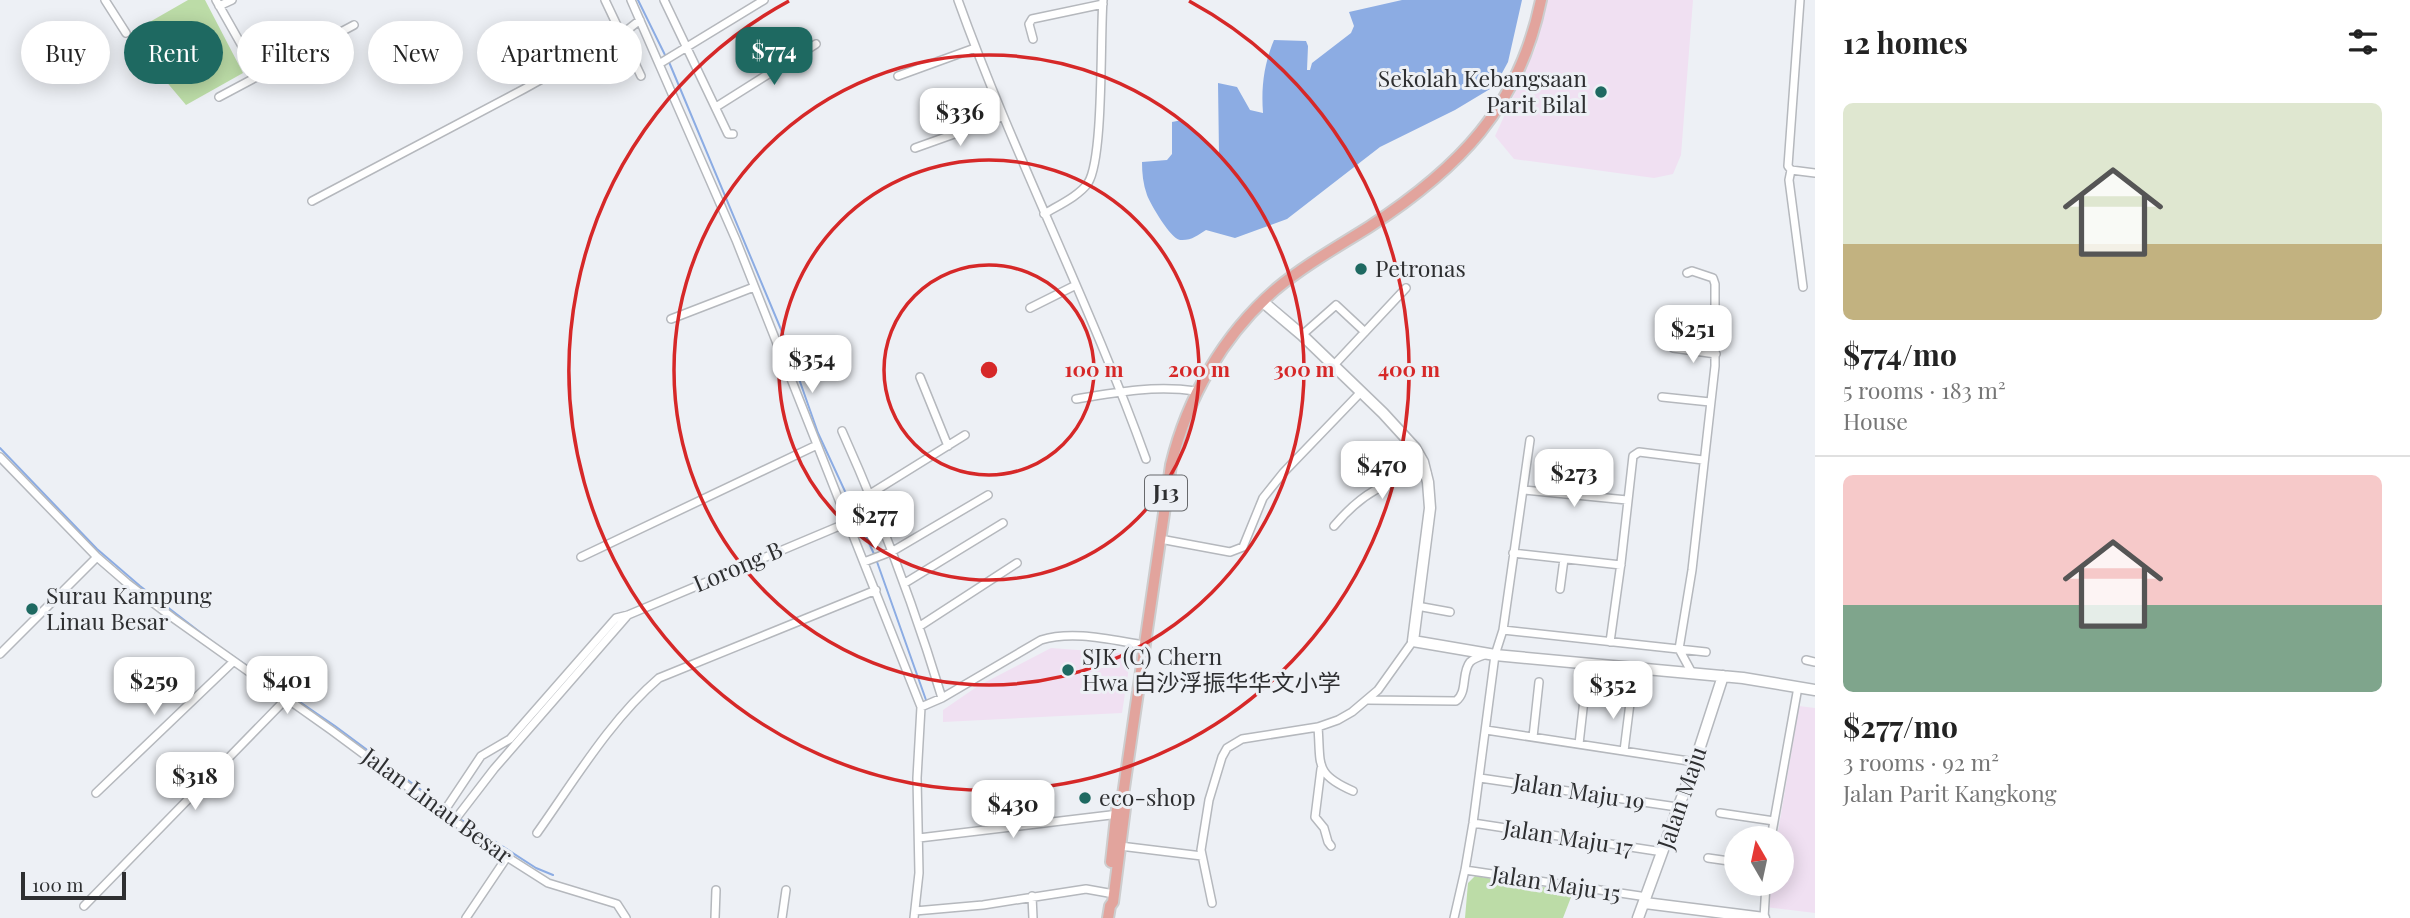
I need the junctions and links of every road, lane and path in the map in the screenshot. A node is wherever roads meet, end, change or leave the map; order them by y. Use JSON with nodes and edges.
{"nodes":[{"id":1,"x":105,"y":0,"type":"edge"},
{"id":2,"x":232,"y":0,"type":"edge"},
{"id":3,"x":604,"y":0,"type":"edge"},
{"id":4,"x":631,"y":0,"type":"edge"},
{"id":5,"x":664,"y":0,"type":"edge"},
{"id":6,"x":764,"y":0,"type":"edge"},
{"id":7,"x":958,"y":0,"type":"edge"},
{"id":8,"x":1541,"y":0,"type":"edge"},
{"id":9,"x":1800,"y":0,"type":"edge"},
{"id":10,"x":1103,"y":2,"type":"edge"},
{"id":11,"x":218,"y":3,"type":"edge"},
{"id":12,"x":640,"y":20,"type":"joint"},
{"id":13,"x":614,"y":21,"type":"edge"},
{"id":14,"x":124,"y":30,"type":"edge"},
{"id":15,"x":237,"y":37,"type":"edge"},
{"id":16,"x":1032,"y":39,"type":"dead end"},
{"id":17,"x":816,"y":44,"type":"dead end"},
{"id":18,"x":687,"y":47,"type":"junction"},
{"id":19,"x":972,"y":49,"type":"junction"},
{"id":20,"x":661,"y":63,"type":"junction"},
{"id":21,"x":898,"y":76,"type":"dead end"},
{"id":22,"x":244,"y":84,"type":"edge"},
{"id":23,"x":530,"y":84,"type":"edge"},
{"id":24,"x":219,"y":97,"type":"dead end"},
{"id":25,"x":716,"y":107,"type":"junction"},
{"id":26,"x":998,"y":118,"type":"junction"},
{"id":27,"x":733,"y":134,"type":"dead end"},
{"id":28,"x":915,"y":148,"type":"dead end"},
{"id":29,"x":1791,"y":170,"type":"junction"},
{"id":30,"x":1815,"y":173,"type":"edge"},
{"id":31,"x":312,"y":201,"type":"dead end"},
{"id":32,"x":1044,"y":214,"type":"junction"},
{"id":33,"x":1688,"y":272,"type":"dead end"},
{"id":34,"x":1076,"y":285,"type":"junction"},
{"id":35,"x":754,"y":287,"type":"junction"},
{"id":36,"x":1803,"y":287,"type":"dead end"},
{"id":37,"x":1406,"y":288,"type":"dead end"},
{"id":38,"x":1263,"y":302,"type":"junction"},
{"id":39,"x":1030,"y":309,"type":"dead end"},
{"id":40,"x":671,"y":318,"type":"dead end"},
{"id":41,"x":1366,"y":332,"type":"junction"},
{"id":42,"x":1302,"y":335,"type":"junction"},
{"id":43,"x":1673,"y":348,"type":"dead end"},
{"id":44,"x":1716,"y":355,"type":"junction"},
{"id":45,"x":1334,"y":365,"type":"junction"},
{"id":46,"x":920,"y":377,"type":"dead end"},
{"id":47,"x":1121,"y":391,"type":"junction"},
{"id":48,"x":1196,"y":391,"type":"junction"},
{"id":49,"x":1361,"y":392,"type":"junction"},
{"id":50,"x":1662,"y":397,"type":"dead end"},
{"id":51,"x":1076,"y":399,"type":"dead end"},
{"id":52,"x":1710,"y":402,"type":"junction"},
{"id":53,"x":842,"y":431,"type":"dead end"},
{"id":54,"x":965,"y":435,"type":"dead end"},
{"id":55,"x":1530,"y":440,"type":"dead end"},
{"id":56,"x":817,"y":445,"type":"junction"},
{"id":57,"x":948,"y":446,"type":"junction"},
{"id":58,"x":0,"y":457,"type":"edge"},
{"id":59,"x":1146,"y":459,"type":"dead end"},
{"id":60,"x":1703,"y":460,"type":"junction"},
{"id":61,"x":1427,"y":472,"type":"junction"},
{"id":62,"x":1523,"y":491,"type":"junction"},
{"id":63,"x":870,"y":494,"type":"junction"},
{"id":64,"x":988,"y":495,"type":"dead end"},
{"id":65,"x":1627,"y":500,"type":"junction"},
{"id":66,"x":849,"y":522,"type":"junction"},
{"id":67,"x":1003,"y":523,"type":"dead end"},
{"id":68,"x":1334,"y":526,"type":"dead end"},
{"id":69,"x":1160,"y":539,"type":"junction"},
{"id":70,"x":893,"y":551,"type":"junction"},
{"id":71,"x":1513,"y":553,"type":"junction"},
{"id":72,"x":97,"y":557,"type":"junction"},
{"id":73,"x":581,"y":557,"type":"dead end"},
{"id":74,"x":1564,"y":559,"type":"junction"},
{"id":75,"x":868,"y":560,"type":"junction"},
{"id":76,"x":1017,"y":563,"type":"dead end"},
{"id":77,"x":1621,"y":565,"type":"junction"},
{"id":78,"x":905,"y":583,"type":"junction"},
{"id":79,"x":1560,"y":589,"type":"dead end"},
{"id":80,"x":876,"y":590,"type":"junction"},
{"id":81,"x":1417,"y":606,"type":"junction"},
{"id":82,"x":1450,"y":612,"type":"dead end"},
{"id":83,"x":920,"y":626,"type":"junction"},
{"id":84,"x":1503,"y":630,"type":"junction"},
{"id":85,"x":603,"y":636,"type":"junction"},
{"id":86,"x":1413,"y":642,"type":"junction"},
{"id":87,"x":1610,"y":642,"type":"junction"},
{"id":88,"x":1144,"y":645,"type":"junction"},
{"id":89,"x":1679,"y":649,"type":"junction"},
{"id":90,"x":1706,"y":652,"type":"dead end"},
{"id":91,"x":0,"y":654,"type":"edge"},
{"id":92,"x":1491,"y":654,"type":"junction"},
{"id":93,"x":233,"y":662,"type":"junction"},
{"id":94,"x":1692,"y":673,"type":"junction"},
{"id":95,"x":1723,"y":676,"type":"junction"},
{"id":96,"x":1539,"y":681,"type":"dead end"},
{"id":97,"x":1798,"y":688,"type":"junction"},
{"id":98,"x":1815,"y":690,"type":"edge"},
{"id":99,"x":1585,"y":691,"type":"dead end"},
{"id":100,"x":1631,"y":695,"type":"dead end"},
{"id":101,"x":942,"y":698,"type":"junction"},
{"id":102,"x":286,"y":699,"type":"junction"},
{"id":103,"x":1368,"y":700,"type":"junction"},
{"id":104,"x":921,"y":707,"type":"junction"},
{"id":105,"x":1318,"y":727,"type":"junction"},
{"id":106,"x":1486,"y":730,"type":"junction"},
{"id":107,"x":1533,"y":737,"type":"junction"},
{"id":108,"x":1579,"y":744,"type":"junction"},
{"id":109,"x":1624,"y":751,"type":"junction"},
{"id":110,"x":1695,"y":762,"type":"junction"},
{"id":111,"x":1321,"y":769,"type":"junction"},
{"id":112,"x":1480,"y":778,"type":"junction"},
{"id":113,"x":1353,"y":790,"type":"dead end"},
{"id":114,"x":96,"y":793,"type":"dead end"},
{"id":115,"x":1677,"y":807,"type":"junction"},
{"id":116,"x":446,"y":808,"type":"junction"},
{"id":117,"x":1720,"y":813,"type":"dead end"},
{"id":118,"x":1120,"y":814,"type":"junction"},
{"id":119,"x":456,"y":820,"type":"junction"},
{"id":120,"x":1774,"y":821,"type":"junction"},
{"id":121,"x":1473,"y":823,"type":"junction"},
{"id":122,"x":1773,"y":826,"type":"edge"},
{"id":123,"x":537,"y":833,"type":"dead end"},
{"id":124,"x":919,"y":838,"type":"junction"},
{"id":125,"x":1120,"y":846,"type":"junction"},
{"id":126,"x":1331,"y":846,"type":"dead end"},
{"id":127,"x":1663,"y":852,"type":"junction"},
{"id":128,"x":1202,"y":856,"type":"junction"},
{"id":129,"x":507,"y":857,"type":"junction"},
{"id":130,"x":1708,"y":858,"type":"dead end"},
{"id":131,"x":1724,"y":860,"type":"edge"},
{"id":132,"x":1465,"y":870,"type":"junction"},
{"id":133,"x":716,"y":890,"type":"dead end"},
{"id":134,"x":786,"y":890,"type":"dead end"},
{"id":135,"x":1111,"y":893,"type":"junction"},
{"id":136,"x":1032,"y":896,"type":"junction"},
{"id":137,"x":1765,"y":896,"type":"edge"},
{"id":138,"x":1646,"y":900,"type":"junction"},
{"id":139,"x":1212,"y":903,"type":"dead end"},
{"id":140,"x":84,"y":905,"type":"dead end"},
{"id":141,"x":955,"y":908,"type":"junction"},
{"id":142,"x":915,"y":914,"type":"edge"},
{"id":143,"x":466,"y":918,"type":"edge"},
{"id":144,"x":626,"y":918,"type":"edge"},
{"id":145,"x":715,"y":918,"type":"edge"},
{"id":146,"x":782,"y":918,"type":"edge"},
{"id":147,"x":954,"y":918,"type":"edge"},
{"id":148,"x":1033,"y":918,"type":"edge"},
{"id":149,"x":1108,"y":918,"type":"edge"},
{"id":150,"x":1454,"y":918,"type":"edge"},
{"id":151,"x":1638,"y":918,"type":"edge"},
{"id":152,"x":1764,"y":918,"type":"edge"}],
"edges":[{"from":1,"to":14,"type":"street"},
{"from":2,"to":11,"type":"street"},
{"from":3,"to":13,"type":"street"},
{"from":4,"to":12,"type":"street"},
{"from":5,"to":18,"type":"street"},
{"from":6,"to":18,"type":"street"},
{"from":7,"to":19,"type":"street"},
{"from":8,"to":38,"type":"main road","number":"J13"},
{"from":9,"to":29,"type":"street"},
{"from":10,"to":16,"type":"street"},
{"from":10,"to":32,"type":"street"},
{"from":11,"to":15,"type":"street"},
{"from":12,"to":20,"type":"street"},
{"from":17,"to":25,"type":"street"},
{"from":18,"to":20,"type":"street"},
{"from":18,"to":25,"type":"street"},
{"from":19,"to":21,"type":"street"},
{"from":19,"to":26,"type":"street"},
{"from":20,"to":35,"type":"street"},
{"from":22,"to":24,"type":"street"},
{"from":23,"to":31,"type":"street"},
{"from":25,"to":27,"type":"street"},
{"from":26,"to":28,"type":"street"},
{"from":26,"to":32,"type":"street"},
{"from":29,"to":30,"type":"street"},
{"from":29,"to":36,"type":"street"},
{"from":32,"to":34,"type":"street"},
{"from":33,"to":44,"type":"street"},
{"from":34,"to":39,"type":"street"},
{"from":34,"to":47,"type":"street"},
{"from":35,"to":40,"type":"street"},
{"from":35,"to":56,"type":"street"},
{"from":37,"to":41,"type":"street"},
{"from":38,"to":42,"type":"street"},
{"from":38,"to":48,"type":"main road","number":"J13"},
{"from":41,"to":42,"type":"street"},
{"from":41,"to":45,"type":"street"},
{"from":42,"to":45,"type":"street"},
{"from":43,"to":44,"type":"street"},
{"from":44,"to":52,"type":"street"},
{"from":45,"to":49,"type":"street"},
{"from":46,"to":57,"type":"street"},
{"from":47,"to":48,"type":"street"},
{"from":47,"to":51,"type":"street"},
{"from":47,"to":59,"type":"street"},
{"from":48,"to":69,"type":"main road","number":"J13"},
{"from":49,"to":61,"type":"street"},
{"from":49,"to":69,"type":"street"},
{"from":50,"to":52,"type":"street"},
{"from":52,"to":60,"type":"street"},
{"from":53,"to":63,"type":"street"},
{"from":54,"to":57,"type":"street"},
{"from":55,"to":62,"type":"street"},
{"from":56,"to":66,"type":"street"},
{"from":56,"to":73,"type":"street"},
{"from":57,"to":63,"type":"street"},
{"from":58,"to":72,"type":"street","name":"Jalan Linau Besar"},
{"from":60,"to":65,"type":"street"},
{"from":60,"to":89,"type":"street"},
{"from":61,"to":68,"type":"street"},
{"from":61,"to":81,"type":"street"},
{"from":62,"to":65,"type":"street"},
{"from":62,"to":71,"type":"street"},
{"from":63,"to":70,"type":"street"},
{"from":64,"to":70,"type":"street"},
{"from":65,"to":77,"type":"street"},
{"from":66,"to":75,"type":"street"},
{"from":66,"to":85,"type":"street","name":"Lorong B"},
{"from":67,"to":78,"type":"street"},
{"from":69,"to":88,"type":"main road","number":"J13"},
{"from":70,"to":75,"type":"street"},
{"from":70,"to":78,"type":"street"},
{"from":71,"to":74,"type":"street"},
{"from":71,"to":84,"type":"street"},
{"from":72,"to":91,"type":"street"},
{"from":72,"to":93,"type":"street","name":"Jalan Linau Besar"},
{"from":74,"to":77,"type":"street"},
{"from":74,"to":79,"type":"street"},
{"from":75,"to":80,"type":"street"},
{"from":76,"to":83,"type":"street"},
{"from":77,"to":87,"type":"street"},
{"from":78,"to":83,"type":"street"},
{"from":80,"to":104,"type":"street"},
{"from":80,"to":123,"type":"street"},
{"from":81,"to":82,"type":"street"},
{"from":81,"to":86,"type":"street"},
{"from":83,"to":101,"type":"street"},
{"from":84,"to":87,"type":"street"},
{"from":84,"to":92,"type":"street"},
{"from":85,"to":116,"type":"street"},
{"from":85,"to":119,"type":"street"},
{"from":86,"to":92,"type":"street"},
{"from":86,"to":103,"type":"street"},
{"from":87,"to":89,"type":"street"},
{"from":88,"to":101,"type":"street"},
{"from":88,"to":118,"type":"main road","number":"J13"},
{"from":89,"to":90,"type":"street"},
{"from":89,"to":94,"type":"street"},
{"from":92,"to":94,"type":"street"},
{"from":92,"to":103,"type":"street"},
{"from":92,"to":106,"type":"street"},
{"from":93,"to":102,"type":"street","name":"Jalan Linau Besar"},
{"from":93,"to":114,"type":"street"},
{"from":94,"to":95,"type":"street"},
{"from":95,"to":97,"type":"street"},
{"from":95,"to":110,"type":"street","name":"Jalan Maju"},
{"from":96,"to":107,"type":"street"},
{"from":97,"to":98,"type":"street"},
{"from":97,"to":120,"type":"street"},
{"from":99,"to":108,"type":"street"},
{"from":100,"to":109,"type":"street"},
{"from":101,"to":104,"type":"street"},
{"from":102,"to":116,"type":"street","name":"Jalan Linau Besar"},
{"from":102,"to":140,"type":"street"},
{"from":103,"to":105,"type":"street"},
{"from":104,"to":124,"type":"street"},
{"from":105,"to":111,"type":"street"},
{"from":105,"to":128,"type":"street"},
{"from":106,"to":107,"type":"street"},
{"from":106,"to":112,"type":"street"},
{"from":107,"to":108,"type":"street"},
{"from":108,"to":109,"type":"street"},
{"from":109,"to":110,"type":"street"},
{"from":110,"to":115,"type":"street","name":"Jalan Maju"},
{"from":111,"to":113,"type":"street"},
{"from":111,"to":126,"type":"street"},
{"from":112,"to":115,"type":"street","name":"Jalan Maju 19"},
{"from":112,"to":121,"type":"street"},
{"from":115,"to":127,"type":"street","name":"Jalan Maju"},
{"from":116,"to":119,"type":"street","name":"Jalan Linau Besar"},
{"from":117,"to":120,"type":"street"},
{"from":118,"to":124,"type":"street"},
{"from":118,"to":125,"type":"main road","number":"J13"},
{"from":118,"to":135,"type":"main road","number":"J13"},
{"from":119,"to":129,"type":"street","name":"Jalan Linau Besar"},
{"from":120,"to":122,"type":"street"},
{"from":121,"to":127,"type":"street","name":"Jalan Maju 17"},
{"from":121,"to":132,"type":"street"},
{"from":124,"to":142,"type":"street"},
{"from":125,"to":128,"type":"street"},
{"from":125,"to":135,"type":"main road","number":"J13"},
{"from":127,"to":138,"type":"street","name":"Jalan Maju"},
{"from":128,"to":139,"type":"street"},
{"from":129,"to":143,"type":"street"},
{"from":129,"to":144,"type":"street","name":"Jalan Linau Besar"},
{"from":130,"to":131,"type":"street"},
{"from":132,"to":138,"type":"street","name":"Jalan Maju 15"},
{"from":132,"to":150,"type":"street"},
{"from":133,"to":145,"type":"street"},
{"from":134,"to":146,"type":"street"},
{"from":135,"to":136,"type":"street"},
{"from":135,"to":149,"type":"main road","number":"J13"},
{"from":136,"to":141,"type":"street"},
{"from":136,"to":148,"type":"street"},
{"from":137,"to":152,"type":"street"},
{"from":138,"to":151,"type":"street","name":"Jalan Maju"},
{"from":138,"to":152,"type":"street"},
{"from":141,"to":142,"type":"street"},
{"from":141,"to":147,"type":"street"}]}
